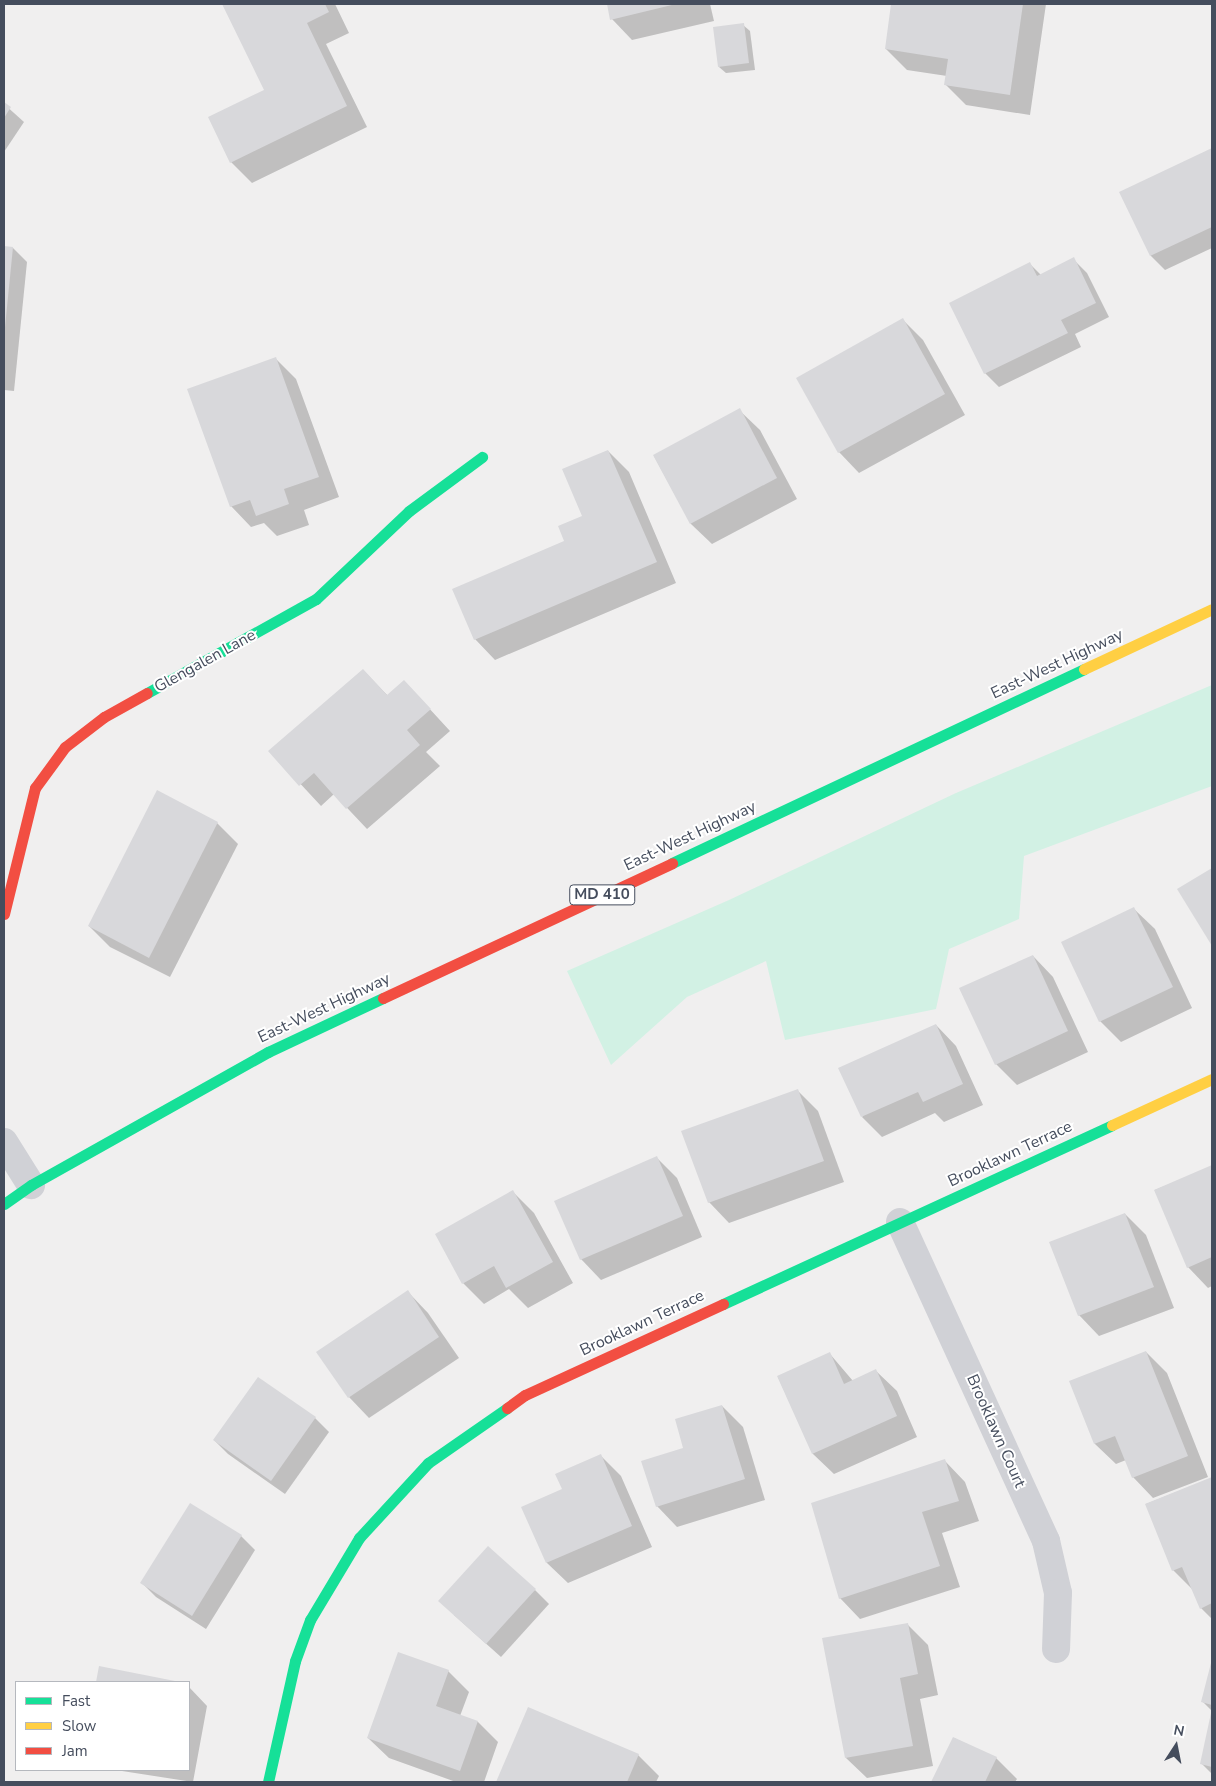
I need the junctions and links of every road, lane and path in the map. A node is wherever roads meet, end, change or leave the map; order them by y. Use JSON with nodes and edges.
{"nodes":[{"id":1,"x":482,"y":457,"type":"dead end"},
{"id":2,"x":1212,"y":609,"type":"edge"},
{"id":3,"x":4,"y":914,"type":"edge"},
{"id":4,"x":1212,"y":1079,"type":"edge"},
{"id":5,"x":4,"y":1142,"type":"edge"},
{"id":6,"x":31,"y":1185,"type":"junction"},
{"id":7,"x":4,"y":1204,"type":"edge"},
{"id":8,"x":900,"y":1222,"type":"junction"},
{"id":9,"x":1056,"y":1649,"type":"dead end"},
{"id":10,"x":268,"y":1782,"type":"edge"}],
"edges":[{"from":1,"to":3,"type":"street","name":"Glengalen Lane"},
{"from":2,"to":6,"type":"street","name":"East-West Highway","number":"MD 410"},
{"from":4,"to":8,"type":"street","name":"Brooklawn Terrace"},
{"from":5,"to":6,"type":"street"},
{"from":6,"to":7,"type":"street","name":"East-West Highway","number":"MD 410"},
{"from":8,"to":9,"type":"street","name":"Brooklawn Court"},
{"from":8,"to":10,"type":"street","name":"Brooklawn Terrace"}]}
